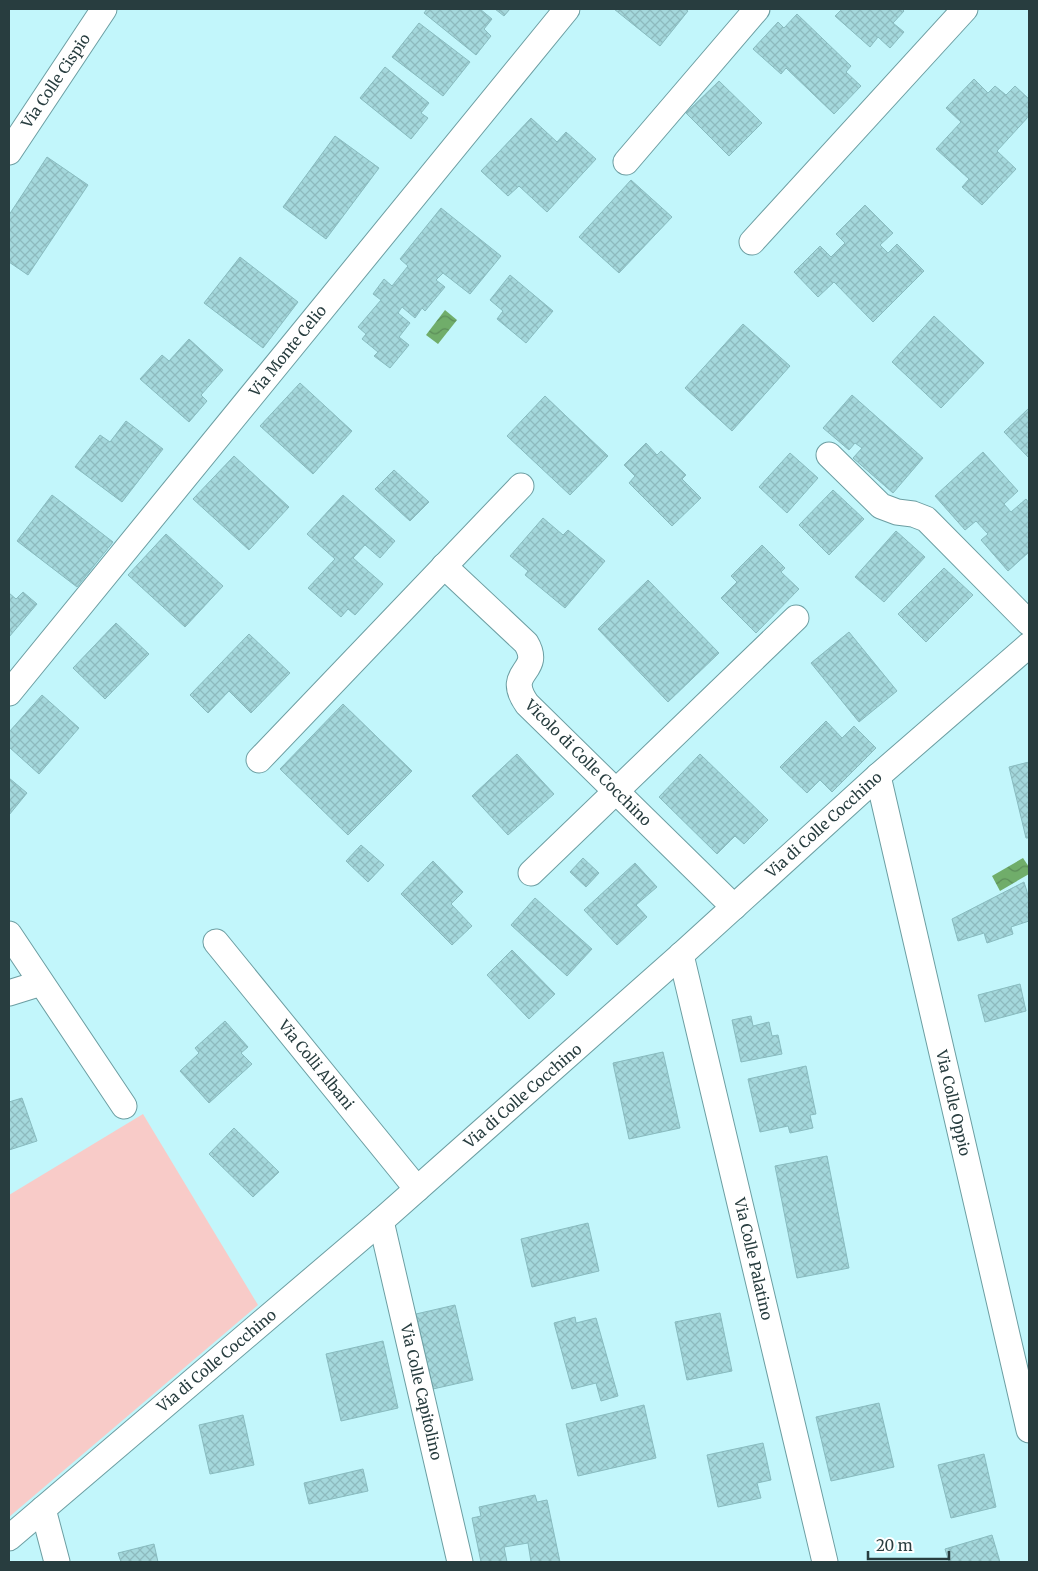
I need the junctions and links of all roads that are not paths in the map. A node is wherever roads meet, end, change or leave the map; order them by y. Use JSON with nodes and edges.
{"nodes":[{"id":1,"x":104,"y":9,"type":"edge"},
{"id":2,"x":567,"y":9,"type":"edge"},
{"id":3,"x":757,"y":9,"type":"edge"},
{"id":4,"x":964,"y":9,"type":"edge"},
{"id":5,"x":9,"y":152,"type":"edge"},
{"id":6,"x":626,"y":162,"type":"dead end"},
{"id":7,"x":752,"y":242,"type":"dead end"},
{"id":8,"x":829,"y":455,"type":"dead end"},
{"id":9,"x":521,"y":486,"type":"dead end"},
{"id":10,"x":444,"y":566,"type":"junction"},
{"id":11,"x":796,"y":618,"type":"dead end"},
{"id":12,"x":1029,"y":623,"type":"edge"},
{"id":13,"x":1029,"y":645,"type":"edge"},
{"id":14,"x":9,"y":693,"type":"edge"},
{"id":15,"x":259,"y":760,"type":"dead end"},
{"id":16,"x":878,"y":776,"type":"junction"},
{"id":17,"x":615,"y":792,"type":"junction"},
{"id":18,"x":531,"y":873,"type":"dead end"},
{"id":19,"x":734,"y":907,"type":"junction"},
{"id":20,"x":9,"y":934,"type":"edge"},
{"id":21,"x":216,"y":942,"type":"dead end"},
{"id":22,"x":681,"y":955,"type":"junction"},
{"id":23,"x":41,"y":983,"type":"junction"},
{"id":24,"x":9,"y":993,"type":"edge"},
{"id":25,"x":124,"y":1106,"type":"dead end"},
{"id":26,"x":417,"y":1189,"type":"junction"},
{"id":27,"x":381,"y":1221,"type":"junction"},
{"id":28,"x":1029,"y":1430,"type":"edge"},
{"id":29,"x":44,"y":1508,"type":"junction"},
{"id":30,"x":9,"y":1538,"type":"edge"},
{"id":31,"x":57,"y":1562,"type":"edge"},
{"id":32,"x":460,"y":1562,"type":"edge"},
{"id":33,"x":825,"y":1562,"type":"edge"}],
"edges":[{"from":1,"to":5,"type":"street","name":"Via Colle Cispio"},
{"from":2,"to":14,"type":"street","name":"Via Monte Celio"},
{"from":3,"to":6,"type":"street"},
{"from":4,"to":7,"type":"street"},
{"from":8,"to":12,"type":"street"},
{"from":9,"to":10,"type":"street"},
{"from":10,"to":15,"type":"street"},
{"from":10,"to":17,"type":"street","name":"Vicolo di Colle Cocchino"},
{"from":11,"to":17,"type":"street"},
{"from":13,"to":16,"type":"street","name":"Via di Colle Cocchino"},
{"from":16,"to":19,"type":"street","name":"Via di Colle Cocchino"},
{"from":16,"to":28,"type":"street","name":"Via Colle Oppio"},
{"from":17,"to":18,"type":"street"},
{"from":17,"to":19,"type":"street","name":"Vicolo di Colle Cocchino"},
{"from":19,"to":22,"type":"street","name":"Via di Colle Cocchino"},
{"from":20,"to":23,"type":"street"},
{"from":21,"to":26,"type":"street","name":"Via Colli Albani"},
{"from":22,"to":26,"type":"street","name":"Via di Colle Cocchino"},
{"from":22,"to":33,"type":"street","name":"Via Colle Palatino"},
{"from":23,"to":24,"type":"street"},
{"from":23,"to":25,"type":"street"},
{"from":26,"to":27,"type":"street","name":"Via di Colle Cocchino"},
{"from":27,"to":29,"type":"street","name":"Via di Colle Cocchino"},
{"from":27,"to":32,"type":"street","name":"Via Colle Capitolino"},
{"from":29,"to":30,"type":"street","name":"Via di Colle Cocchino"},
{"from":29,"to":31,"type":"street"}]}
